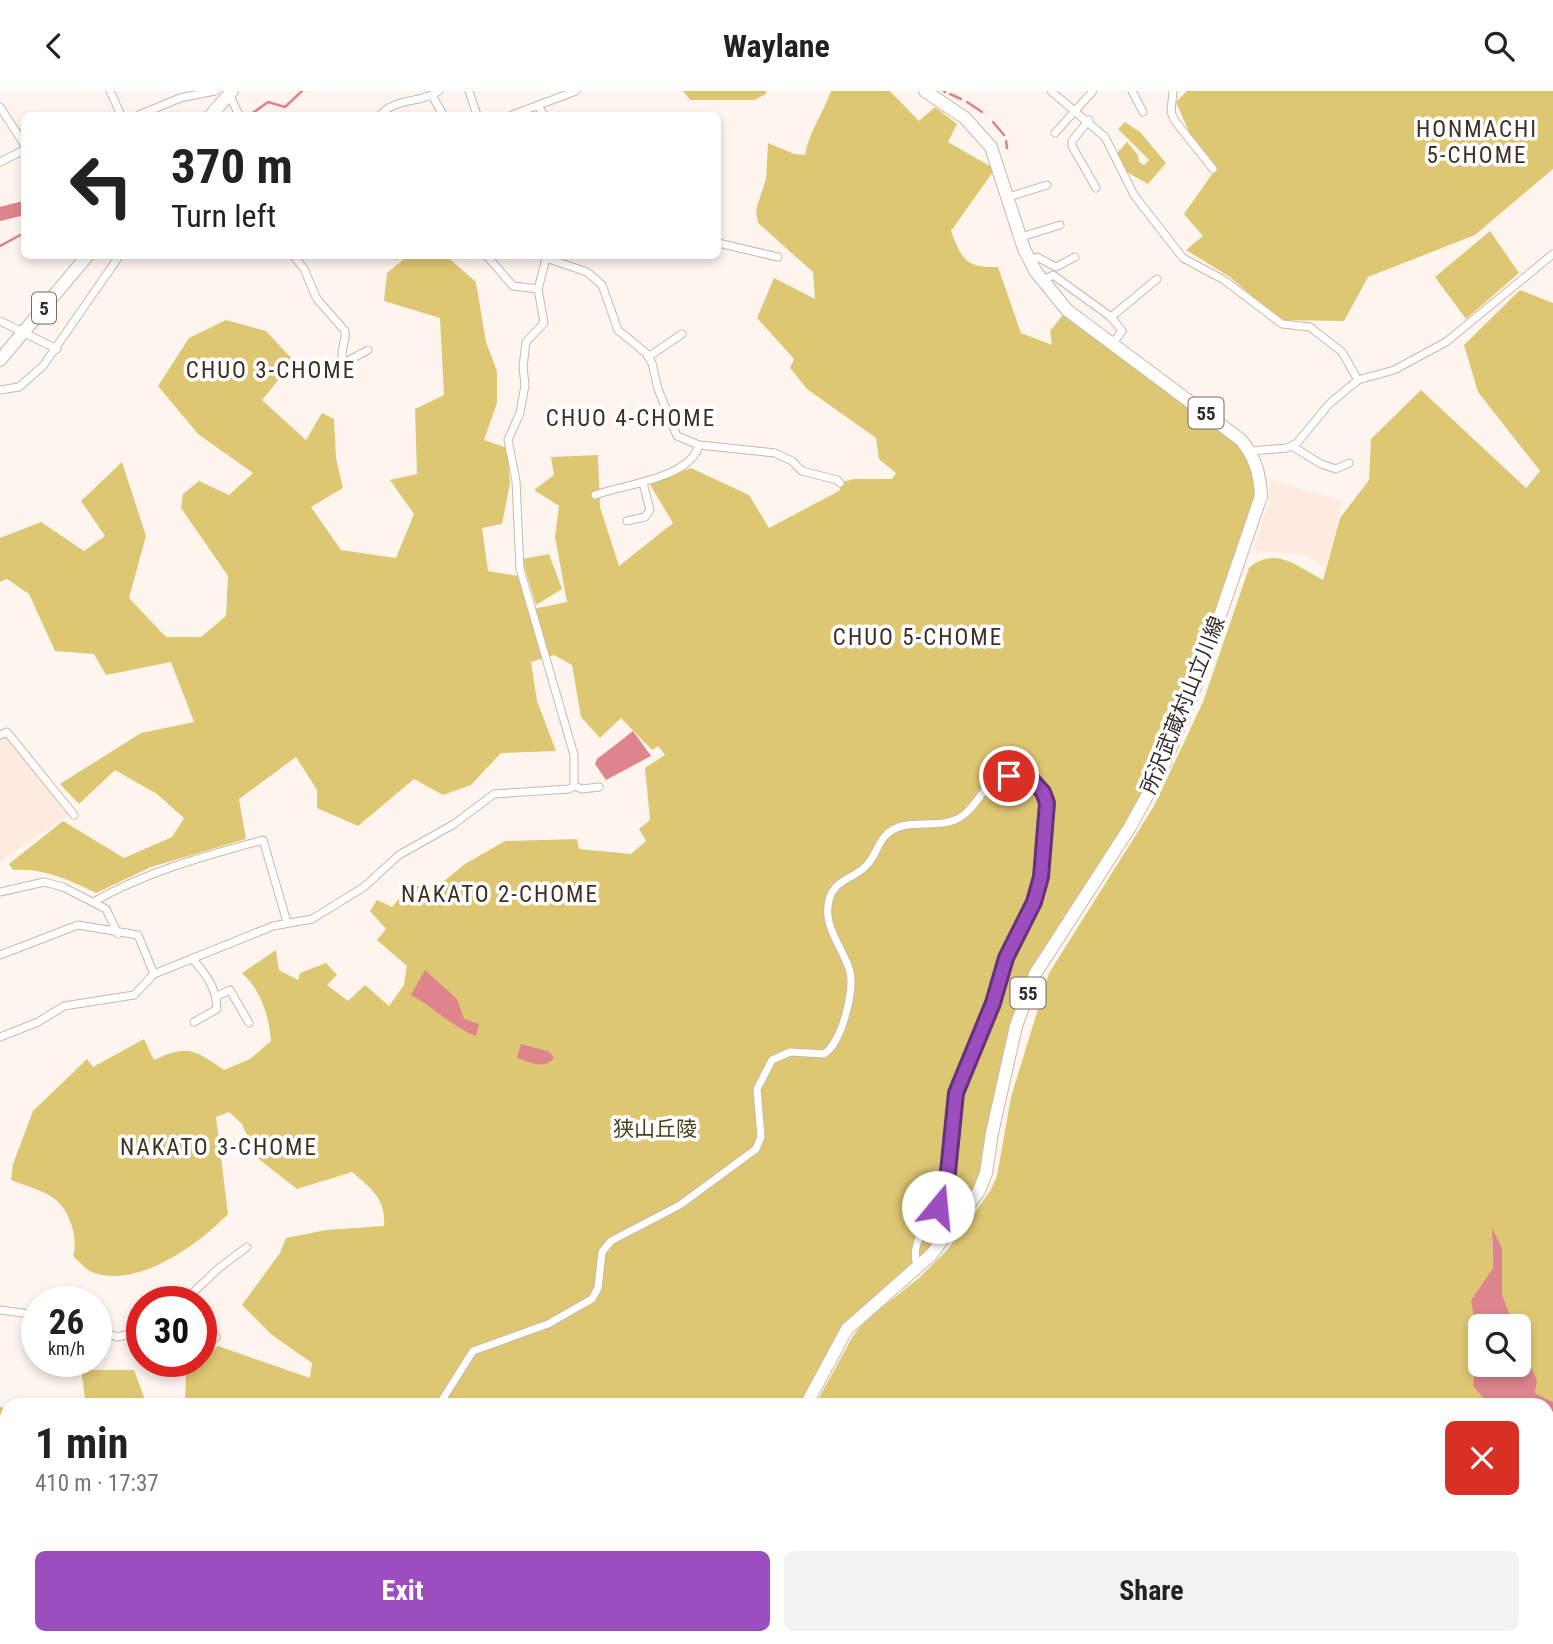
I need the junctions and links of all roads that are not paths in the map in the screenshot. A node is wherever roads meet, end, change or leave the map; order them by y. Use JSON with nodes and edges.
{"nodes":[{"id":1,"x":110,"y":91,"type":"edge"},
{"id":2,"x":215,"y":91,"type":"edge"},
{"id":3,"x":469,"y":91,"type":"edge"},
{"id":4,"x":576,"y":91,"type":"edge"},
{"id":5,"x":925,"y":91,"type":"edge"},
{"id":6,"x":1051,"y":91,"type":"edge"},
{"id":7,"x":1093,"y":91,"type":"edge"},
{"id":8,"x":1132,"y":91,"type":"edge"},
{"id":9,"x":1173,"y":91,"type":"edge"},
{"id":10,"x":230,"y":92,"type":"edge"},
{"id":11,"x":436,"y":93,"type":"edge"},
{"id":12,"x":538,"y":106,"type":"junction"},
{"id":13,"x":0,"y":107,"type":"edge"},
{"id":14,"x":1076,"y":109,"type":"junction"},
{"id":15,"x":120,"y":112,"type":"edge"},
{"id":16,"x":146,"y":112,"type":"edge"},
{"id":17,"x":213,"y":112,"type":"edge"},
{"id":18,"x":238,"y":112,"type":"edge"},
{"id":19,"x":384,"y":112,"type":"edge"},
{"id":20,"x":442,"y":112,"type":"edge"},
{"id":21,"x":476,"y":112,"type":"edge"},
{"id":22,"x":521,"y":112,"type":"edge"},
{"id":23,"x":542,"y":112,"type":"edge"},
{"id":24,"x":1143,"y":112,"type":"dead end"},
{"id":25,"x":1089,"y":120,"type":"junction"},
{"id":26,"x":1055,"y":133,"type":"dead end"},
{"id":27,"x":21,"y":139,"type":"edge"},
{"id":28,"x":21,"y":152,"type":"edge"},
{"id":29,"x":0,"y":162,"type":"edge"},
{"id":30,"x":1213,"y":169,"type":"dead end"},
{"id":31,"x":1047,"y":185,"type":"dead end"},
{"id":32,"x":1096,"y":188,"type":"dead end"},
{"id":33,"x":1009,"y":197,"type":"junction"},
{"id":34,"x":1060,"y":225,"type":"dead end"},
{"id":35,"x":1021,"y":237,"type":"junction"},
{"id":36,"x":721,"y":244,"type":"edge"},
{"id":37,"x":1553,"y":254,"type":"edge"},
{"id":38,"x":778,"y":257,"type":"dead end"},
{"id":39,"x":1075,"y":257,"type":"dead end"},
{"id":40,"x":85,"y":259,"type":"edge"},
{"id":41,"x":117,"y":259,"type":"edge"},
{"id":42,"x":296,"y":259,"type":"edge"},
{"id":43,"x":489,"y":259,"type":"edge"},
{"id":44,"x":546,"y":259,"type":"edge"},
{"id":45,"x":552,"y":259,"type":"edge"},
{"id":46,"x":1030,"y":261,"type":"junction"},
{"id":47,"x":1157,"y":279,"type":"dead end"},
{"id":48,"x":1042,"y":281,"type":"junction"},
{"id":49,"x":538,"y":289,"type":"junction"},
{"id":50,"x":1111,"y":317,"type":"junction"},
{"id":51,"x":0,"y":321,"type":"edge"},
{"id":52,"x":24,"y":332,"type":"junction"},
{"id":53,"x":682,"y":334,"type":"dead end"},
{"id":54,"x":1111,"y":344,"type":"junction"},
{"id":55,"x":57,"y":349,"type":"junction"},
{"id":56,"x":368,"y":350,"type":"dead end"},
{"id":57,"x":648,"y":357,"type":"junction"},
{"id":58,"x":0,"y":361,"type":"edge"},
{"id":59,"x":1358,"y":380,"type":"junction"},
{"id":60,"x":0,"y":390,"type":"edge"},
{"id":61,"x":699,"y":445,"type":"junction"},
{"id":62,"x":1292,"y":446,"type":"junction"},
{"id":63,"x":1250,"y":451,"type":"junction"},
{"id":64,"x":1349,"y":463,"type":"dead end"},
{"id":65,"x":643,"y":482,"type":"junction"},
{"id":66,"x":840,"y":483,"type":"dead end"},
{"id":67,"x":596,"y":495,"type":"dead end"},
{"id":68,"x":627,"y":521,"type":"dead end"},
{"id":69,"x":0,"y":735,"type":"edge"},
{"id":70,"x":574,"y":786,"type":"junction"},
{"id":71,"x":599,"y":787,"type":"dead end"},
{"id":72,"x":74,"y":815,"type":"dead end"},
{"id":73,"x":0,"y":892,"type":"edge"},
{"id":74,"x":96,"y":901,"type":"junction"},
{"id":75,"x":287,"y":922,"type":"junction"},
{"id":76,"x":118,"y":934,"type":"junction"},
{"id":77,"x":0,"y":955,"type":"edge"},
{"id":78,"x":192,"y":958,"type":"junction"},
{"id":79,"x":154,"y":974,"type":"junction"},
{"id":80,"x":217,"y":996,"type":"junction"},
{"id":81,"x":194,"y":1022,"type":"dead end"},
{"id":82,"x":249,"y":1023,"type":"dead end"},
{"id":83,"x":0,"y":1037,"type":"edge"},
{"id":84,"x":247,"y":1247,"type":"dead end"},
{"id":85,"x":918,"y":1267,"type":"junction"},
{"id":86,"x":200,"y":1286,"type":"edge"},
{"id":87,"x":0,"y":1310,"type":"edge"},
{"id":88,"x":21,"y":1313,"type":"edge"},
{"id":89,"x":443,"y":1398,"type":"edge"},
{"id":90,"x":810,"y":1398,"type":"edge"}],
"edges":[{"from":1,"to":15,"type":"street"},
{"from":2,"to":16,"type":"street"},
{"from":3,"to":21,"type":"street"},
{"from":4,"to":12,"type":"street"},
{"from":5,"to":33,"type":"main road","name":"所沢武蔵村山立川線","number":"55"},
{"from":6,"to":14,"type":"street"},
{"from":7,"to":14,"type":"street"},
{"from":8,"to":24,"type":"street"},
{"from":9,"to":30,"type":"street"},
{"from":10,"to":17,"type":"main road"},
{"from":10,"to":18,"type":"street"},
{"from":11,"to":19,"type":"street"},
{"from":11,"to":20,"type":"street"},
{"from":12,"to":22,"type":"street"},
{"from":12,"to":23,"type":"street"},
{"from":13,"to":27,"type":"street"},
{"from":14,"to":25,"type":"street"},
{"from":14,"to":26,"type":"street"},
{"from":25,"to":32,"type":"street"},
{"from":25,"to":59,"type":"street"},
{"from":28,"to":29,"type":"street"},
{"from":31,"to":33,"type":"street"},
{"from":33,"to":35,"type":"main road","name":"所沢武蔵村山立川線","number":"55"},
{"from":34,"to":35,"type":"street"},
{"from":35,"to":46,"type":"main road","name":"所沢武蔵村山立川線","number":"55"},
{"from":36,"to":38,"type":"street"},
{"from":37,"to":59,"type":"street"},
{"from":39,"to":46,"type":"street"},
{"from":40,"to":52,"type":"main road","number":"5"},
{"from":41,"to":55,"type":"street"},
{"from":42,"to":56,"type":"street"},
{"from":43,"to":49,"type":"street"},
{"from":44,"to":49,"type":"street"},
{"from":45,"to":57,"type":"street"},
{"from":46,"to":48,"type":"main road","name":"所沢武蔵村山立川線","number":"55"},
{"from":47,"to":50,"type":"street"},
{"from":48,"to":50,"type":"street"},
{"from":48,"to":54,"type":"main road","name":"所沢武蔵村山立川線","number":"55"},
{"from":49,"to":70,"type":"street"},
{"from":50,"to":54,"type":"street"},
{"from":51,"to":52,"type":"street"},
{"from":52,"to":55,"type":"street"},
{"from":52,"to":58,"type":"main road","number":"5"},
{"from":53,"to":57,"type":"street"},
{"from":54,"to":63,"type":"main road","name":"所沢武蔵村山立川線","number":"55"},
{"from":55,"to":60,"type":"street"},
{"from":57,"to":61,"type":"street"},
{"from":59,"to":62,"type":"street"},
{"from":61,"to":65,"type":"street"},
{"from":61,"to":66,"type":"street"},
{"from":62,"to":63,"type":"street"},
{"from":62,"to":64,"type":"street"},
{"from":63,"to":85,"type":"main road","name":"所沢武蔵村山立川線","number":"55"},
{"from":65,"to":67,"type":"street"},
{"from":65,"to":68,"type":"street"},
{"from":69,"to":72,"type":"street"},
{"from":70,"to":71,"type":"street"},
{"from":70,"to":75,"type":"street"},
{"from":73,"to":74,"type":"street"},
{"from":74,"to":75,"type":"street"},
{"from":74,"to":76,"type":"street"},
{"from":75,"to":78,"type":"street"},
{"from":76,"to":77,"type":"street"},
{"from":76,"to":79,"type":"street"},
{"from":78,"to":79,"type":"street"},
{"from":78,"to":80,"type":"street"},
{"from":79,"to":83,"type":"street"},
{"from":80,"to":81,"type":"street"},
{"from":80,"to":82,"type":"street"},
{"from":84,"to":86,"type":"street"},
{"from":85,"to":89,"type":"street"},
{"from":85,"to":90,"type":"main road","name":"所沢武蔵村山立川線","number":"55"},
{"from":87,"to":88,"type":"street"}]}
